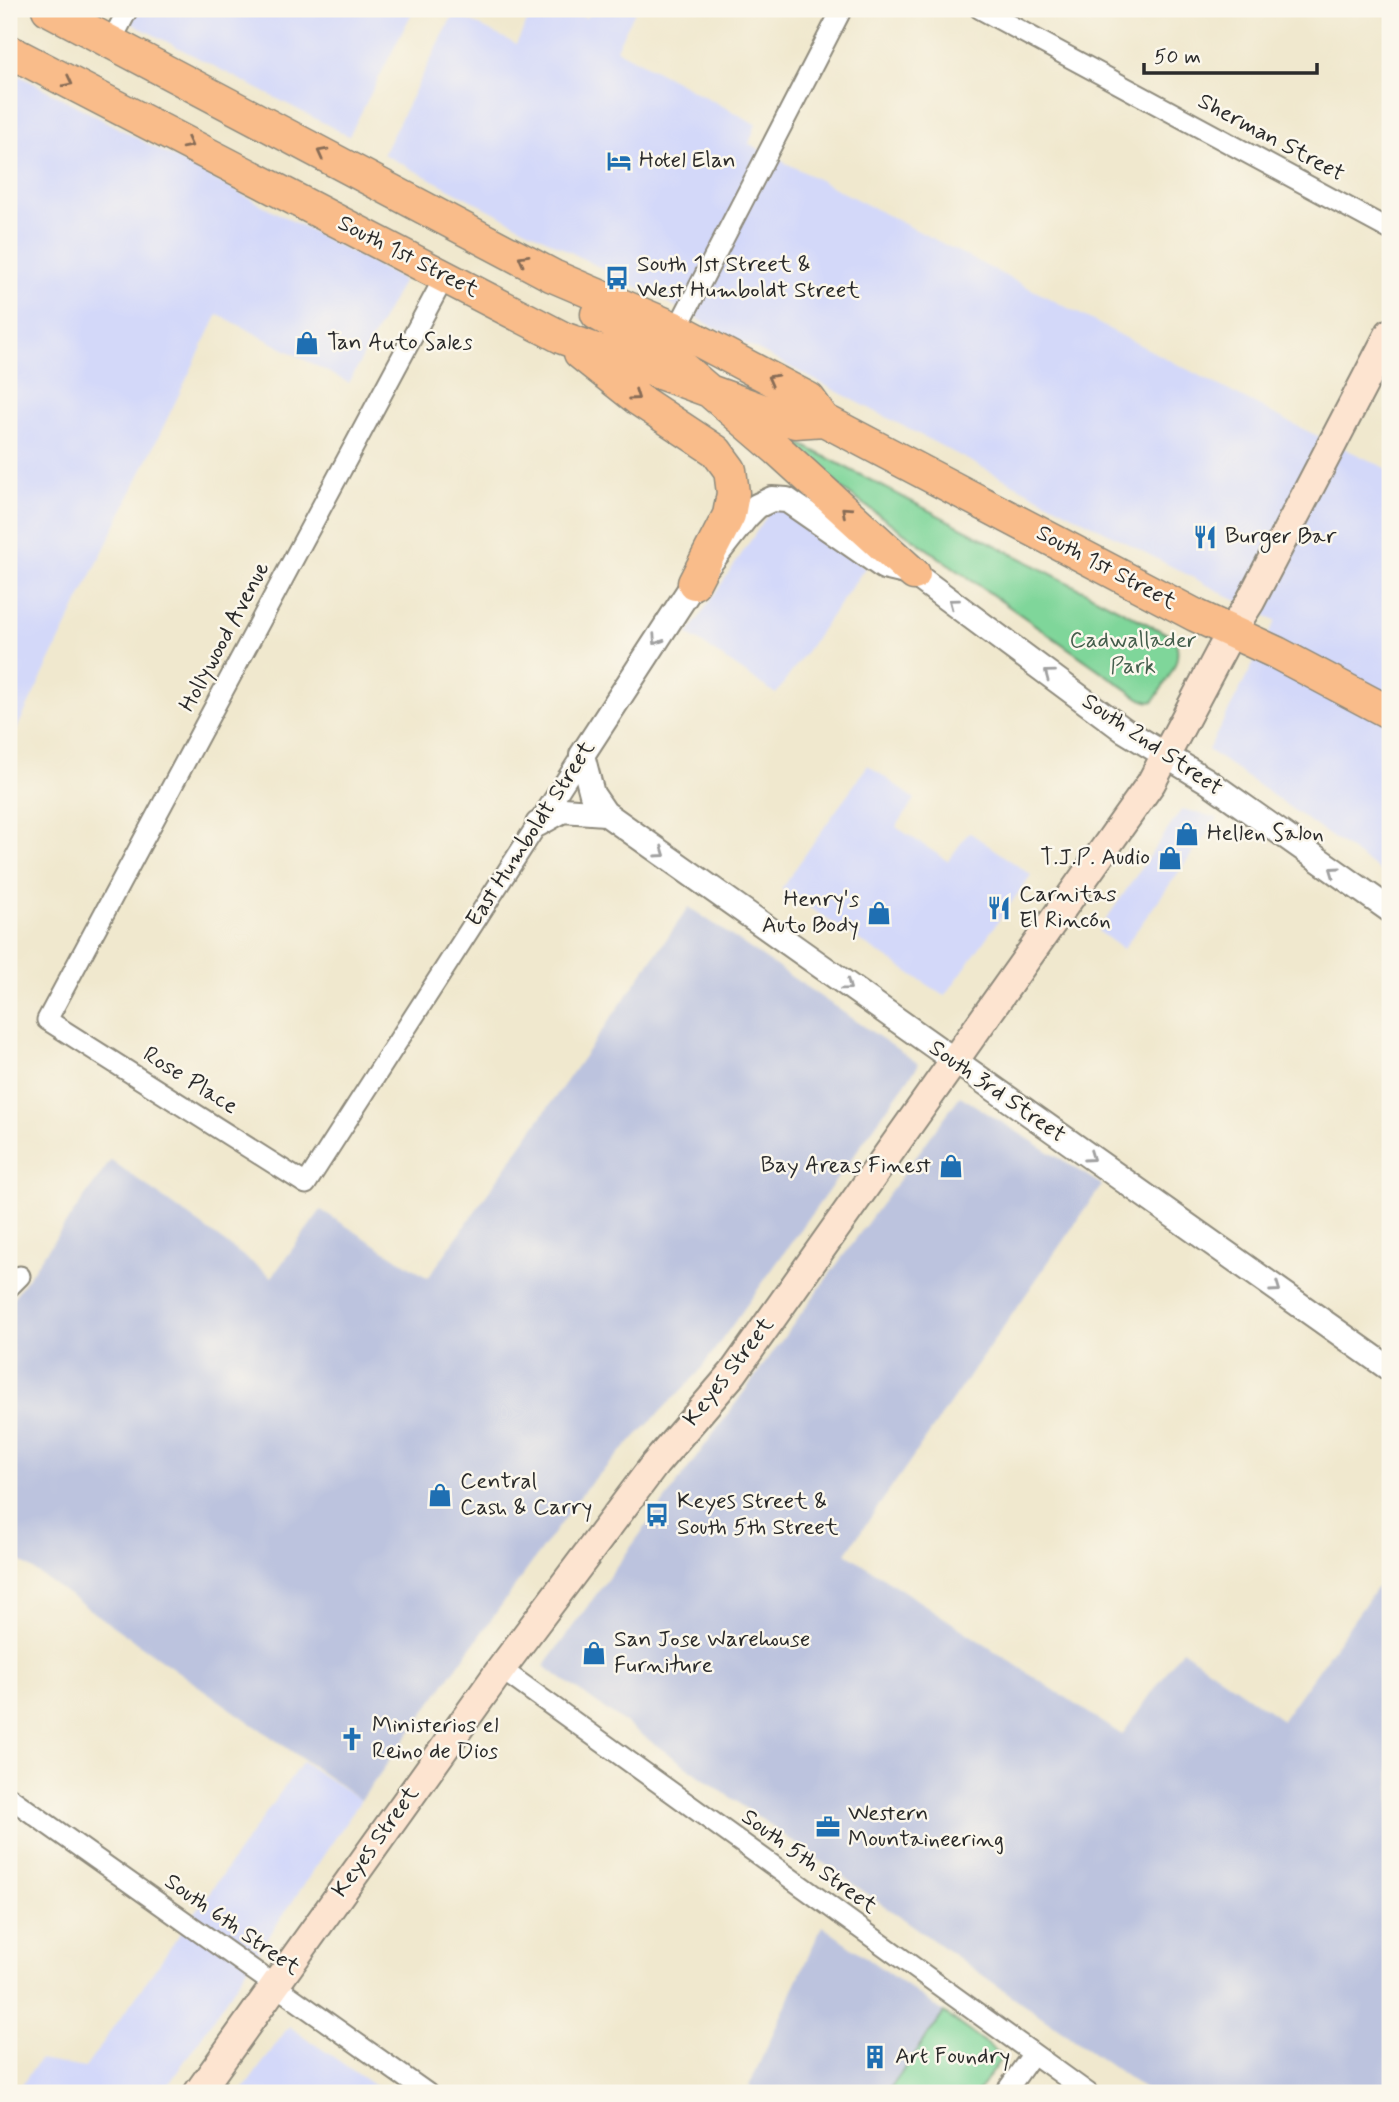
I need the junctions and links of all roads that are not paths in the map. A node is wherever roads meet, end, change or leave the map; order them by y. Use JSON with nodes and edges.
{"nodes":[{"id":1,"x":48,"y":9,"type":"edge"},
{"id":2,"x":128,"y":9,"type":"edge"},
{"id":3,"x":842,"y":9,"type":"edge"},
{"id":4,"x":980,"y":9,"type":"edge"},
{"id":5,"x":111,"y":42,"type":"junction"},
{"id":6,"x":9,"y":51,"type":"edge"},
{"id":7,"x":1390,"y":230,"type":"edge"},
{"id":8,"x":445,"y":276,"type":"junction"},
{"id":9,"x":553,"y":276,"type":"junction"},
{"id":10,"x":677,"y":329,"type":"junction"},
{"id":11,"x":1390,"y":333,"type":"edge"},
{"id":12,"x":564,"y":338,"type":"junction"},
{"id":13,"x":715,"y":395,"type":"junction"},
{"id":14,"x":824,"y":420,"type":"junction"},
{"id":15,"x":772,"y":499,"type":"joint"},
{"id":16,"x":914,"y":574,"type":"junction"},
{"id":17,"x":694,"y":583,"type":"junction"},
{"id":18,"x":1231,"y":632,"type":"junction"},
{"id":19,"x":1390,"y":713,"type":"edge"},
{"id":20,"x":582,"y":755,"type":"junction"},
{"id":21,"x":1165,"y":757,"type":"junction"},
{"id":22,"x":605,"y":813,"type":"junction"},
{"id":23,"x":538,"y":824,"type":"junction"},
{"id":24,"x":1390,"y":910,"type":"edge"},
{"id":25,"x":47,"y":1020,"type":"joint"},
{"id":26,"x":954,"y":1061,"type":"junction"},
{"id":27,"x":306,"y":1184,"type":"joint"},
{"id":28,"x":1390,"y":1369,"type":"edge"},
{"id":29,"x":501,"y":1669,"type":"junction"},
{"id":30,"x":9,"y":1797,"type":"edge"},
{"id":31,"x":274,"y":1985,"type":"junction"},
{"id":32,"x":1032,"y":2055,"type":"junction"},
{"id":33,"x":198,"y":2093,"type":"edge"},
{"id":34,"x":427,"y":2093,"type":"edge"},
{"id":35,"x":1005,"y":2093,"type":"edge"},
{"id":36,"x":1088,"y":2093,"type":"edge"}],
"edges":[{"from":1,"to":5,"type":"main road","name":"South 1st Street"},
{"from":2,"to":5,"type":"street"},
{"from":3,"to":10,"type":"street"},
{"from":4,"to":7,"type":"street","name":"Sherman Street"},
{"from":9,"to":5,"type":"main road","name":"South 1st Street","one_way":true},
{"from":6,"to":8,"type":"main road","name":"South 1st Street","one_way":true},
{"from":8,"to":12,"type":"main road","name":"South 1st Street"},
{"from":8,"to":25,"type":"street","name":"Hollywood Avenue"},
{"from":9,"to":10,"type":"main road","name":"South 1st Street"},
{"from":9,"to":13,"type":"main road"},
{"from":14,"to":10,"type":"main road","name":"South 1st Street","one_way":true},
{"from":11,"to":18,"type":"main road","name":"Keyes Street"},
{"from":12,"to":13,"type":"main road","name":"South 1st Street"},
{"from":12,"to":17,"type":"main road","one_way":true},
{"from":13,"to":14,"type":"main road","name":"South 1st Street"},
{"from":16,"to":13,"type":"main road","one_way":true},
{"from":14,"to":18,"type":"main road","name":"South 1st Street"},
{"from":15,"to":16,"type":"street","name":"South 2nd Street"},
{"from":15,"to":17,"type":"street","name":"East Humboldt Street"},
{"from":21,"to":16,"type":"street","name":"South 2nd Street","one_way":true},
{"from":17,"to":20,"type":"street","name":"East Humboldt Street","one_way":true},
{"from":18,"to":19,"type":"main road","name":"South 1st Street"},
{"from":18,"to":21,"type":"main road","name":"Keyes Street"},
{"from":20,"to":22,"type":"street"},
{"from":20,"to":23,"type":"street","name":"East Humboldt Street"},
{"from":24,"to":21,"type":"street","name":"South 2nd Street","one_way":true},
{"from":21,"to":26,"type":"main road","name":"Keyes Street"},
{"from":22,"to":23,"type":"street"},
{"from":22,"to":26,"type":"street","name":"South 3rd Street","one_way":true},
{"from":23,"to":27,"type":"street","name":"East Humboldt Street"},
{"from":25,"to":27,"type":"street","name":"Rose Place"},
{"from":26,"to":28,"type":"street","name":"South 3rd Street","one_way":true},
{"from":26,"to":29,"type":"main road","name":"Keyes Street"},
{"from":29,"to":31,"type":"main road","name":"Keyes Street"},
{"from":29,"to":32,"type":"street","name":"South 5th Street"},
{"from":30,"to":31,"type":"street","name":"South 6th Street"},
{"from":31,"to":33,"type":"main road","name":"Keyes Street"},
{"from":31,"to":34,"type":"street","name":"South 6th Street"},
{"from":32,"to":35,"type":"street"},
{"from":32,"to":36,"type":"street","name":"South 5th Street"}]}
